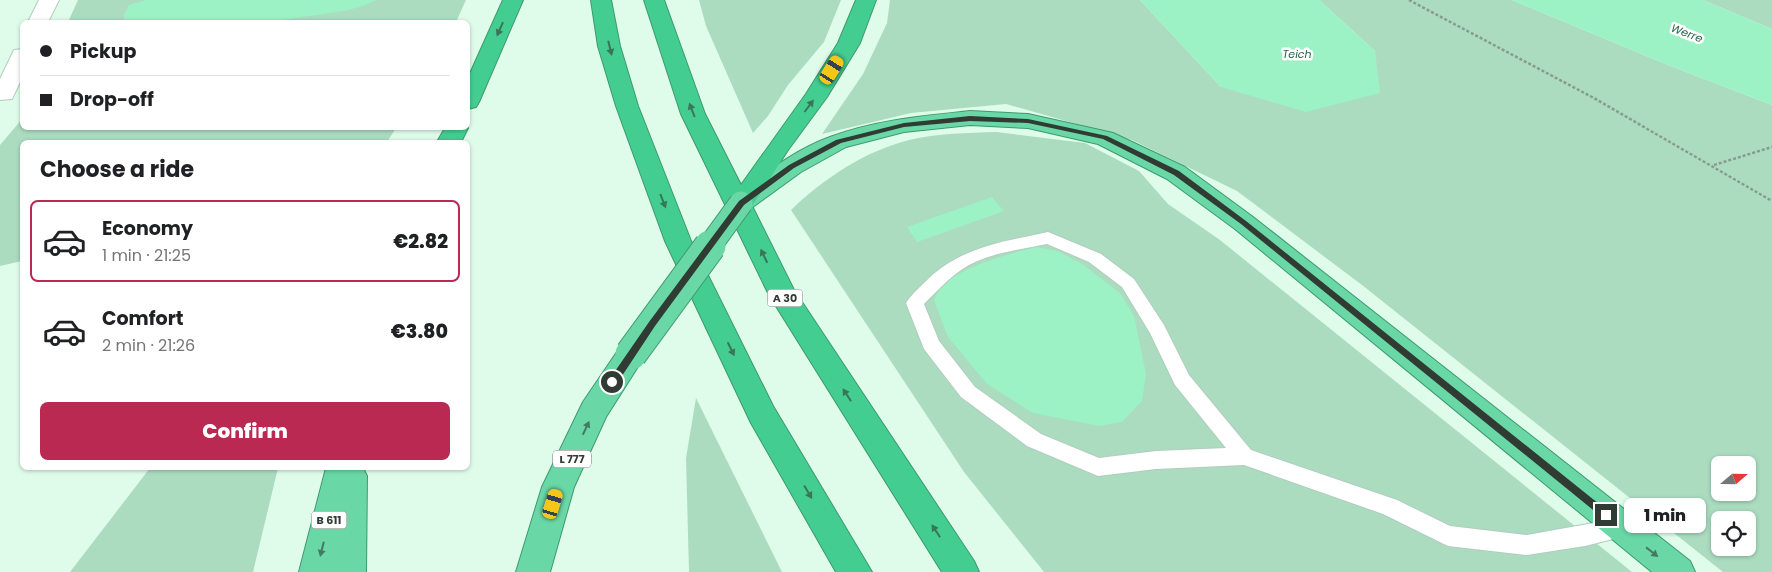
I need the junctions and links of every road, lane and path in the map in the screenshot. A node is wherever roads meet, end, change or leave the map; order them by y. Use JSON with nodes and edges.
{"nodes":[{"id":1,"x":49,"y":0,"type":"edge"},
{"id":2,"x":513,"y":0,"type":"edge"},
{"id":3,"x":601,"y":0,"type":"edge"},
{"id":4,"x":654,"y":0,"type":"edge"},
{"id":5,"x":866,"y":0,"type":"edge"},
{"id":6,"x":1409,"y":0,"type":"edge"},
{"id":7,"x":39,"y":20,"type":"edge"},
{"id":8,"x":20,"y":59,"type":"edge"},
{"id":9,"x":1,"y":96,"type":"edge"},
{"id":10,"x":470,"y":97,"type":"edge"},
{"id":11,"x":1772,"y":148,"type":"edge"},
{"id":12,"x":786,"y":156,"type":"junction"},
{"id":13,"x":1714,"y":165,"type":"junction"},
{"id":14,"x":1772,"y":201,"type":"edge"},
{"id":15,"x":1244,"y":456,"type":"junction"},
{"id":16,"x":342,"y":470,"type":"edge"},
{"id":17,"x":351,"y":470,"type":"edge"},
{"id":18,"x":1621,"y":528,"type":"junction"},
{"id":19,"x":316,"y":572,"type":"edge"},
{"id":20,"x":349,"y":572,"type":"edge"},
{"id":21,"x":533,"y":572,"type":"edge"},
{"id":22,"x":856,"y":572,"type":"edge"},
{"id":23,"x":962,"y":572,"type":"edge"},
{"id":24,"x":1678,"y":572,"type":"edge"}],
"edges":[{"from":1,"to":7,"type":"street"},
{"from":2,"to":10,"type":"highway","one_way":true},
{"from":3,"to":22,"type":"highway","one_way":true},
{"from":23,"to":4,"type":"highway","number":"A 30","one_way":true},
{"from":12,"to":5,"type":"highway","one_way":true},
{"from":6,"to":13,"type":"path"},
{"from":8,"to":9,"type":"street"},
{"from":11,"to":13,"type":"path"},
{"from":12,"to":18,"type":"highway"},
{"from":21,"to":12,"type":"highway","number":"L 777","one_way":true,"bridge":true},
{"from":13,"to":14,"type":"path"},
{"from":15,"to":15,"type":"lane"},
{"from":15,"to":18,"type":"lane"},
{"from":16,"to":19,"type":"highway","number":"B 611","one_way":true},
{"from":17,"to":20,"type":"highway"},
{"from":18,"to":24,"type":"highway","one_way":true}]}
